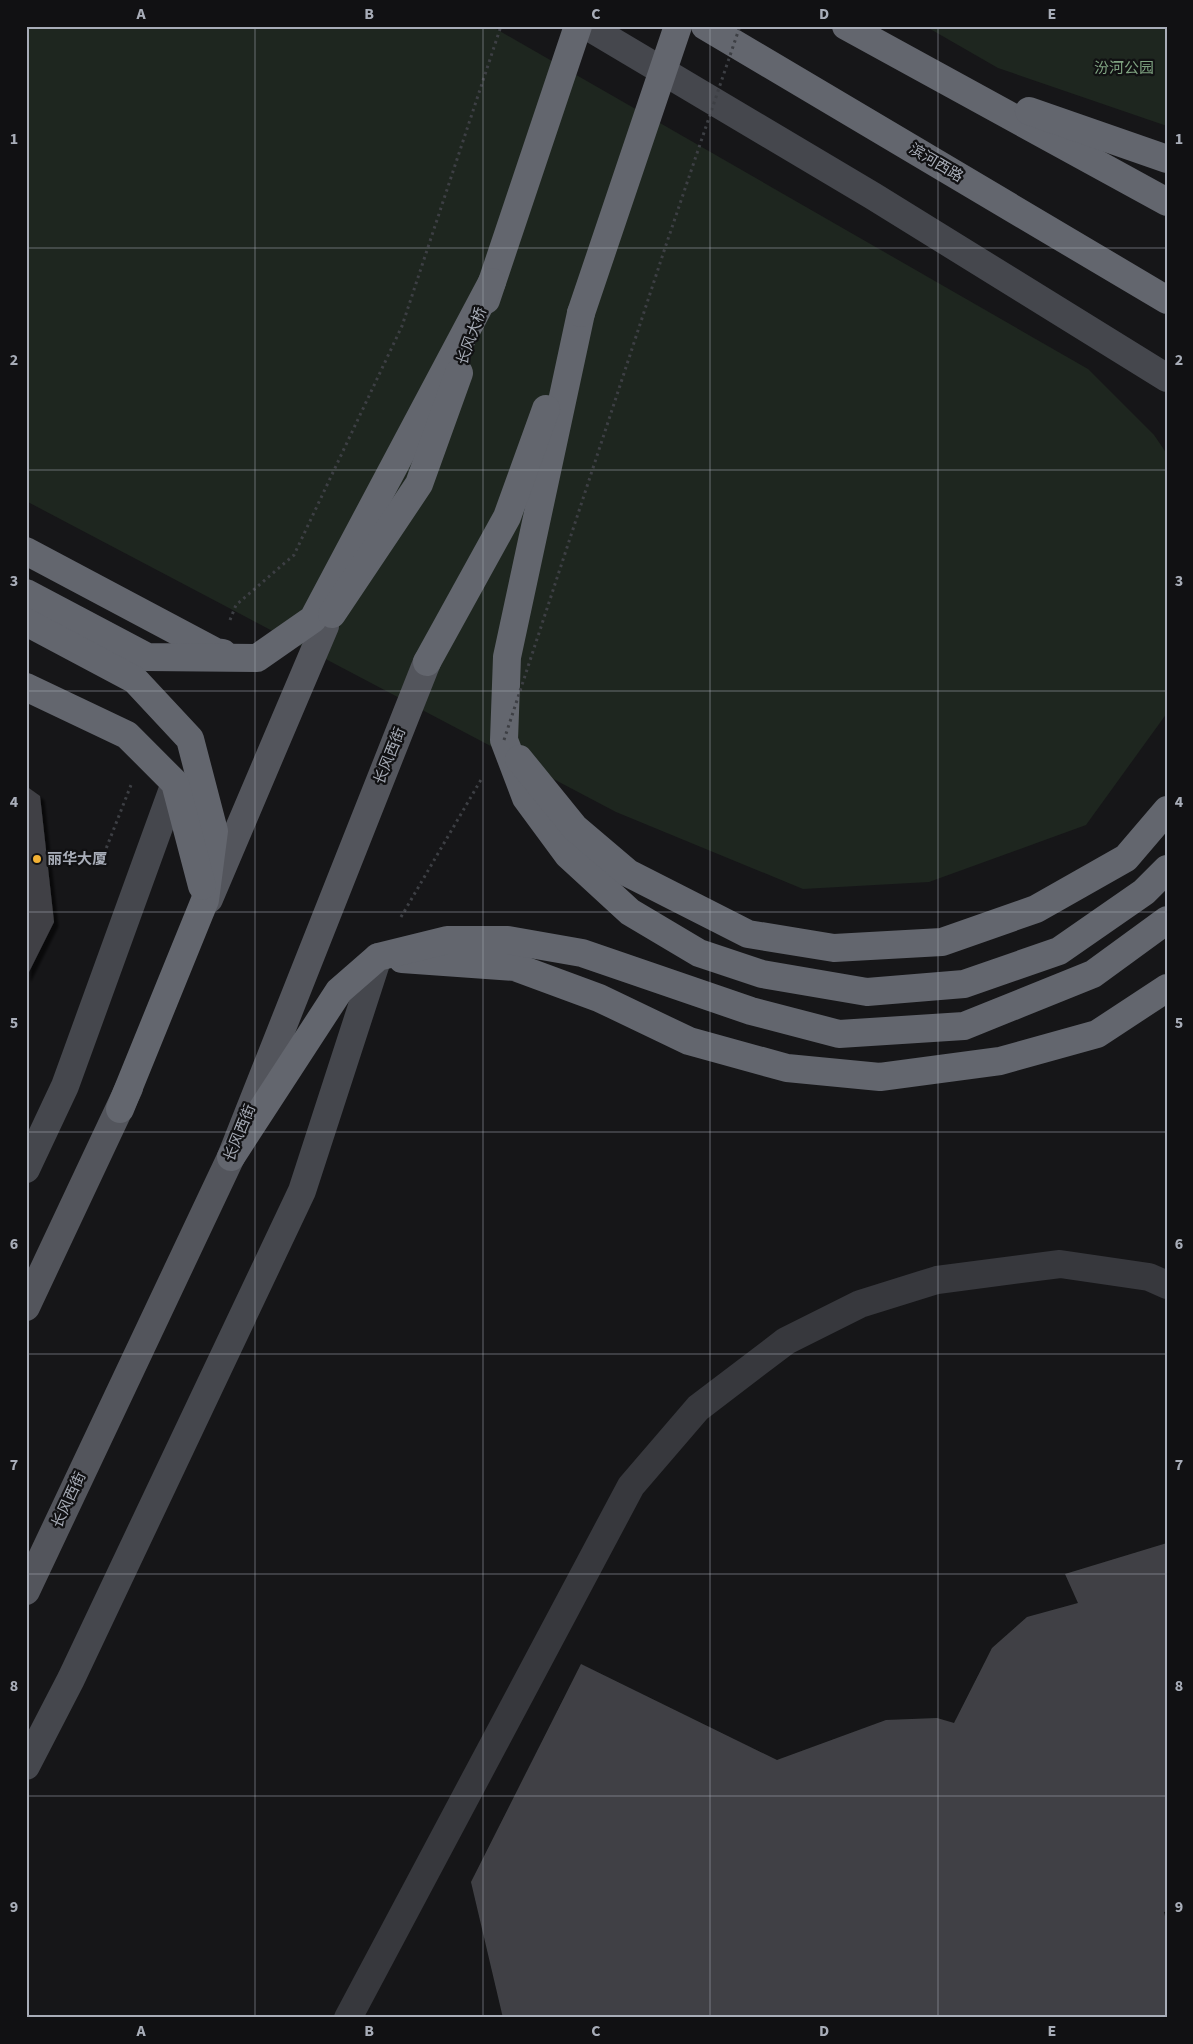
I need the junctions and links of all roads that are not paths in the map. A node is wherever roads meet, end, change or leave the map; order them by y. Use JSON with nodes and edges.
{"nodes":[{"id":1,"x":578,"y":26,"type":"edge"},
{"id":2,"x":587,"y":26,"type":"edge"},
{"id":3,"x":678,"y":26,"type":"edge"},
{"id":4,"x":705,"y":26,"type":"edge"},
{"id":5,"x":846,"y":26,"type":"edge"},
{"id":6,"x":953,"y":85,"type":"junction"},
{"id":7,"x":1167,"y":159,"type":"edge"},
{"id":8,"x":1167,"y":202,"type":"edge"},
{"id":9,"x":492,"y":282,"type":"junction"},
{"id":10,"x":1167,"y":300,"type":"edge"},
{"id":11,"x":581,"y":313,"type":"junction"},
{"id":12,"x":1167,"y":378,"type":"edge"},
{"id":13,"x":26,"y":551,"type":"edge"},
{"id":14,"x":26,"y":593,"type":"edge"},
{"id":15,"x":26,"y":622,"type":"edge"},
{"id":16,"x":325,"y":626,"type":"joint"},
{"id":17,"x":257,"y":658,"type":"junction"},
{"id":18,"x":427,"y":662,"type":"joint"},
{"id":19,"x":26,"y":687,"type":"edge"},
{"id":20,"x":504,"y":740,"type":"junction"},
{"id":21,"x":174,"y":783,"type":"junction"},
{"id":22,"x":1167,"y":810,"type":"edge"},
{"id":23,"x":1167,"y":869,"type":"edge"},
{"id":24,"x":205,"y":900,"type":"junction"},
{"id":25,"x":1167,"y":920,"type":"edge"},
{"id":26,"x":378,"y":957,"type":"junction"},
{"id":27,"x":1167,"y":988,"type":"edge"},
{"id":28,"x":120,"y":1109,"type":"junction"},
{"id":29,"x":231,"y":1157,"type":"junction"},
{"id":30,"x":26,"y":1169,"type":"edge"},
{"id":31,"x":1167,"y":1285,"type":"edge"},
{"id":32,"x":26,"y":1307,"type":"edge"},
{"id":33,"x":26,"y":1591,"type":"edge"},
{"id":34,"x":26,"y":1766,"type":"edge"},
{"id":35,"x":348,"y":2018,"type":"edge"}],
"edges":[{"from":1,"to":9,"type":"highway","name":"长风大桥"},
{"from":2,"to":12,"type":"street"},
{"from":3,"to":11,"type":"highway","bridge":true},
{"from":4,"to":10,"type":"highway","name":"滨河西路"},
{"from":5,"to":6,"type":"highway"},
{"from":6,"to":7,"type":"highway"},
{"from":6,"to":8,"type":"highway"},
{"from":9,"to":16,"type":"highway","name":"长风大桥"},
{"from":9,"to":17,"type":"highway"},
{"from":11,"to":18,"type":"highway"},
{"from":11,"to":20,"type":"highway"},
{"from":13,"to":17,"type":"highway"},
{"from":14,"to":17,"type":"highway"},
{"from":15,"to":24,"type":"highway"},
{"from":16,"to":28,"type":"main road"},
{"from":18,"to":29,"type":"main road","name":"长风西街"},
{"from":19,"to":21,"type":"highway"},
{"from":20,"to":22,"type":"highway"},
{"from":20,"to":23,"type":"highway"},
{"from":21,"to":24,"type":"highway"},
{"from":21,"to":30,"type":"street"},
{"from":24,"to":28,"type":"highway"},
{"from":25,"to":26,"type":"highway"},
{"from":26,"to":27,"type":"highway"},
{"from":26,"to":29,"type":"highway"},
{"from":26,"to":34,"type":"street"},
{"from":28,"to":32,"type":"main road"},
{"from":29,"to":33,"type":"main road","name":"长风西街"},
{"from":31,"to":35,"type":"street"}]}
